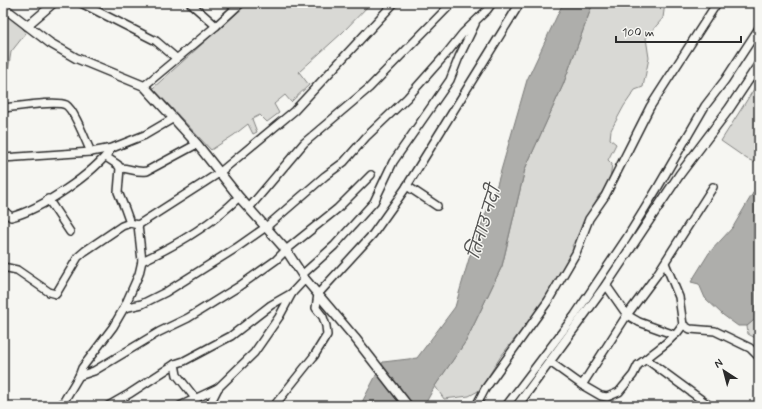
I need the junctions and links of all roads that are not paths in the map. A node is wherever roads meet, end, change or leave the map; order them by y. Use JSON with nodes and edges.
{"nodes":[{"id":1,"x":54,"y":3,"type":"edge"},
{"id":2,"x":81,"y":3,"type":"edge"},
{"id":3,"x":190,"y":3,"type":"edge"},
{"id":4,"x":241,"y":3,"type":"edge"},
{"id":5,"x":394,"y":3,"type":"edge"},
{"id":6,"x":452,"y":3,"type":"edge"},
{"id":7,"x":492,"y":3,"type":"edge"},
{"id":8,"x":520,"y":3,"type":"edge"},
{"id":9,"x":717,"y":3,"type":"edge"},
{"id":10,"x":3,"y":7,"type":"edge"},
{"id":11,"x":478,"y":18,"type":"junction"},
{"id":12,"x":27,"y":26,"type":"junction"},
{"id":13,"x":216,"y":26,"type":"junction"},
{"id":14,"x":759,"y":28,"type":"edge"},
{"id":15,"x":176,"y":58,"type":"junction"},
{"id":16,"x":759,"y":64,"type":"edge"},
{"id":17,"x":144,"y":86,"type":"junction"},
{"id":18,"x":3,"y":108,"type":"edge"},
{"id":19,"x":174,"y":118,"type":"junction"},
{"id":20,"x":197,"y":144,"type":"junction"},
{"id":21,"x":112,"y":148,"type":"junction"},
{"id":22,"x":91,"y":152,"type":"junction"},
{"id":23,"x":106,"y":157,"type":"junction"},
{"id":24,"x":3,"y":158,"type":"edge"},
{"id":25,"x":120,"y":168,"type":"junction"},
{"id":26,"x":219,"y":173,"type":"junction"},
{"id":27,"x":371,"y":175,"type":"dead end"},
{"id":28,"x":407,"y":186,"type":"junction"},
{"id":29,"x":713,"y":187,"type":"dead end"},
{"id":30,"x":239,"y":197,"type":"junction"},
{"id":31,"x":48,"y":199,"type":"junction"},
{"id":32,"x":437,"y":206,"type":"dead end"},
{"id":33,"x":249,"y":208,"type":"junction"},
{"id":34,"x":3,"y":210,"type":"edge"},
{"id":35,"x":130,"y":223,"type":"junction"},
{"id":36,"x":138,"y":225,"type":"junction"},
{"id":37,"x":266,"y":227,"type":"junction"},
{"id":38,"x":70,"y":232,"type":"dead end"},
{"id":39,"x":286,"y":250,"type":"junction"},
{"id":40,"x":142,"y":261,"type":"junction"},
{"id":41,"x":665,"y":262,"type":"junction"},
{"id":42,"x":3,"y":267,"type":"edge"},
{"id":43,"x":304,"y":277,"type":"junction"},
{"id":44,"x":606,"y":286,"type":"junction"},
{"id":45,"x":292,"y":294,"type":"junction"},
{"id":46,"x":318,"y":294,"type":"junction"},
{"id":47,"x":124,"y":308,"type":"junction"},
{"id":48,"x":627,"y":315,"type":"junction"},
{"id":49,"x":683,"y":325,"type":"junction"},
{"id":50,"x":672,"y":337,"type":"junction"},
{"id":51,"x":759,"y":357,"type":"edge"},
{"id":52,"x":646,"y":360,"type":"junction"},
{"id":53,"x":550,"y":362,"type":"junction"},
{"id":54,"x":175,"y":364,"type":"junction"},
{"id":55,"x":78,"y":376,"type":"junction"},
{"id":56,"x":582,"y":384,"type":"junction"},
{"id":57,"x":218,"y":388,"type":"junction"},
{"id":58,"x":195,"y":398,"type":"junction"},
{"id":59,"x":61,"y":406,"type":"edge"},
{"id":60,"x":108,"y":406,"type":"edge"},
{"id":61,"x":180,"y":406,"type":"edge"},
{"id":62,"x":209,"y":406,"type":"edge"},
{"id":63,"x":274,"y":406,"type":"edge"},
{"id":64,"x":408,"y":406,"type":"edge"},
{"id":65,"x":476,"y":406,"type":"edge"},
{"id":66,"x":506,"y":406,"type":"edge"},
{"id":67,"x":517,"y":406,"type":"edge"},
{"id":68,"x":710,"y":406,"type":"edge"}],
"edges":[{"from":1,"to":12,"type":"street"},
{"from":2,"to":15,"type":"street"},
{"from":3,"to":13,"type":"street"},
{"from":4,"to":13,"type":"street"},
{"from":5,"to":26,"type":"street"},
{"from":6,"to":33,"type":"street"},
{"from":7,"to":11,"type":"street"},
{"from":8,"to":28,"type":"street"},
{"from":9,"to":65,"type":"street"},
{"from":10,"to":12,"type":"street"},
{"from":11,"to":37,"type":"street"},
{"from":11,"to":43,"type":"street"},
{"from":12,"to":17,"type":"street"},
{"from":13,"to":15,"type":"street"},
{"from":14,"to":66,"type":"street"},
{"from":15,"to":17,"type":"street"},
{"from":16,"to":44,"type":"street"},
{"from":17,"to":19,"type":"street"},
{"from":18,"to":22,"type":"street"},
{"from":19,"to":20,"type":"street"},
{"from":19,"to":21,"type":"street"},
{"from":20,"to":25,"type":"street"},
{"from":20,"to":26,"type":"street"},
{"from":21,"to":22,"type":"street"},
{"from":21,"to":23,"type":"street"},
{"from":22,"to":24,"type":"street"},
{"from":23,"to":25,"type":"street"},
{"from":23,"to":31,"type":"street"},
{"from":25,"to":35,"type":"street"},
{"from":26,"to":30,"type":"street"},
{"from":26,"to":36,"type":"street"},
{"from":27,"to":39,"type":"street"},
{"from":28,"to":32,"type":"street"},
{"from":28,"to":46,"type":"street"},
{"from":29,"to":41,"type":"street"},
{"from":30,"to":33,"type":"street"},
{"from":30,"to":40,"type":"street"},
{"from":31,"to":34,"type":"street"},
{"from":31,"to":38,"type":"street"},
{"from":33,"to":37,"type":"street"},
{"from":35,"to":36,"type":"street"},
{"from":35,"to":42,"type":"street"},
{"from":36,"to":40,"type":"street"},
{"from":37,"to":39,"type":"street"},
{"from":37,"to":47,"type":"street"},
{"from":39,"to":43,"type":"street"},
{"from":39,"to":55,"type":"street"},
{"from":40,"to":47,"type":"street"},
{"from":41,"to":48,"type":"street"},
{"from":41,"to":49,"type":"street"},
{"from":43,"to":45,"type":"street"},
{"from":43,"to":46,"type":"street"},
{"from":44,"to":48,"type":"street"},
{"from":44,"to":53,"type":"street"},
{"from":45,"to":54,"type":"street"},
{"from":45,"to":57,"type":"street"},
{"from":46,"to":63,"type":"street"},
{"from":46,"to":64,"type":"street"},
{"from":47,"to":55,"type":"street"},
{"from":48,"to":50,"type":"street"},
{"from":48,"to":56,"type":"street"},
{"from":49,"to":50,"type":"street"},
{"from":49,"to":51,"type":"street"},
{"from":50,"to":52,"type":"street"},
{"from":52,"to":56,"type":"street"},
{"from":52,"to":68,"type":"street"},
{"from":53,"to":56,"type":"street"},
{"from":53,"to":67,"type":"street"},
{"from":54,"to":58,"type":"street"},
{"from":54,"to":60,"type":"street"},
{"from":55,"to":59,"type":"street"},
{"from":57,"to":58,"type":"street"},
{"from":57,"to":62,"type":"street"},
{"from":58,"to":61,"type":"street"}]}
